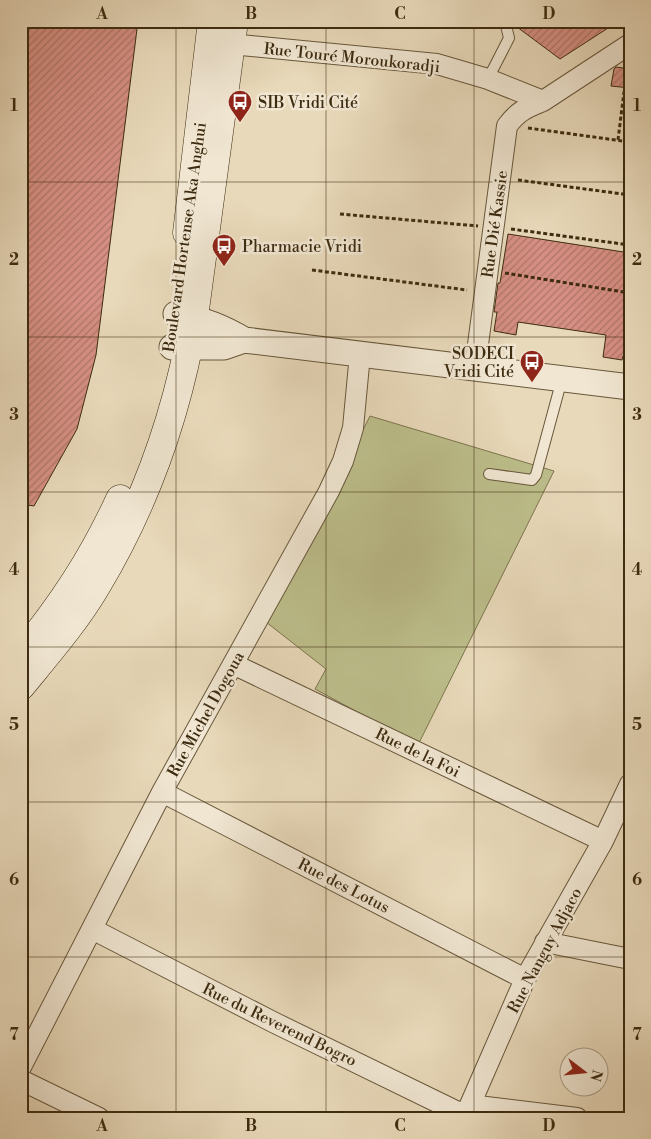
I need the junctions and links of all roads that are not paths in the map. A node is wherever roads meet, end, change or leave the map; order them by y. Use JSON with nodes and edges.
{"nodes":[{"id":1,"x":212,"y":21,"type":"edge"},
{"id":2,"x":505,"y":21,"type":"edge"},
{"id":3,"x":232,"y":33,"type":"edge"},
{"id":4,"x":630,"y":44,"type":"edge"},
{"id":5,"x":488,"y":79,"type":"junction"},
{"id":6,"x":543,"y":101,"type":"junction"},
{"id":7,"x":185,"y":315,"type":"junction"},
{"id":8,"x":244,"y":340,"type":"junction"},
{"id":9,"x":180,"y":347,"type":"junction"},
{"id":10,"x":360,"y":354,"type":"junction"},
{"id":11,"x":475,"y":367,"type":"junction"},
{"id":12,"x":562,"y":378,"type":"junction"},
{"id":13,"x":630,"y":387,"type":"edge"},
{"id":14,"x":489,"y":474,"type":"dead end"},
{"id":15,"x":21,"y":655,"type":"edge"},
{"id":16,"x":233,"y":664,"type":"junction"},
{"id":17,"x":21,"y":686,"type":"edge"},
{"id":18,"x":162,"y":792,"type":"junction"},
{"id":19,"x":627,"y":796,"type":"edge"},
{"id":20,"x":603,"y":841,"type":"junction"},
{"id":21,"x":92,"y":929,"type":"junction"},
{"id":22,"x":545,"y":942,"type":"junction"},
{"id":23,"x":630,"y":959,"type":"edge"},
{"id":24,"x":525,"y":979,"type":"junction"},
{"id":25,"x":21,"y":1066,"type":"edge"},
{"id":26,"x":21,"y":1080,"type":"edge"},
{"id":27,"x":466,"y":1114,"type":"edge"},
{"id":28,"x":99,"y":1118,"type":"edge"},
{"id":29,"x":577,"y":1118,"type":"edge"}],
"edges":[{"from":1,"to":7,"type":"main road","name":"Boulevard Hortense Aka Anghui"},
{"from":2,"to":5,"type":"lane"},
{"from":3,"to":5,"type":"street","name":"Rue Touré Moroukoradji"},
{"from":3,"to":7,"type":"main road","name":"Boulevard Hortense Aka Anghui"},
{"from":4,"to":6,"type":"street"},
{"from":5,"to":6,"type":"street","name":"Rue Touré Moroukoradji"},
{"from":6,"to":11,"type":"street","name":"Rue Dié Kassie"},
{"from":7,"to":8,"type":"street"},
{"from":7,"to":9,"type":"main road","name":"Boulevard Hortense Aka Anghui"},
{"from":8,"to":9,"type":"street"},
{"from":8,"to":10,"type":"street"},
{"from":9,"to":15,"type":"main road","name":"Boulevard Hortense Aka Anghui"},
{"from":9,"to":17,"type":"main road","name":"Boulevard Hortense Aka Anghui"},
{"from":10,"to":11,"type":"street"},
{"from":10,"to":16,"type":"street","name":"Rue Michel Dogoua"},
{"from":11,"to":12,"type":"street"},
{"from":12,"to":13,"type":"street"},
{"from":12,"to":14,"type":"lane"},
{"from":16,"to":18,"type":"street","name":"Rue Michel Dogoua"},
{"from":16,"to":20,"type":"street","name":"Rue de la Foi"},
{"from":18,"to":21,"type":"street","name":"Rue Michel Dogoua"},
{"from":18,"to":24,"type":"street","name":"Rue des Lotus"},
{"from":19,"to":20,"type":"street","name":"Rue Nanguy Adjaco"},
{"from":20,"to":22,"type":"street","name":"Rue Nanguy Adjaco"},
{"from":21,"to":25,"type":"street","name":"Rue Michel Dogoua"},
{"from":21,"to":27,"type":"street","name":"Rue du Reverend Bogro"},
{"from":22,"to":23,"type":"street"},
{"from":22,"to":24,"type":"street","name":"Rue Nanguy Adjaco"},
{"from":24,"to":27,"type":"street","name":"Rue Nanguy Adjaco"},
{"from":26,"to":28,"type":"street"},
{"from":27,"to":29,"type":"street","name":"Rue du Reverend Bogro"}]}
